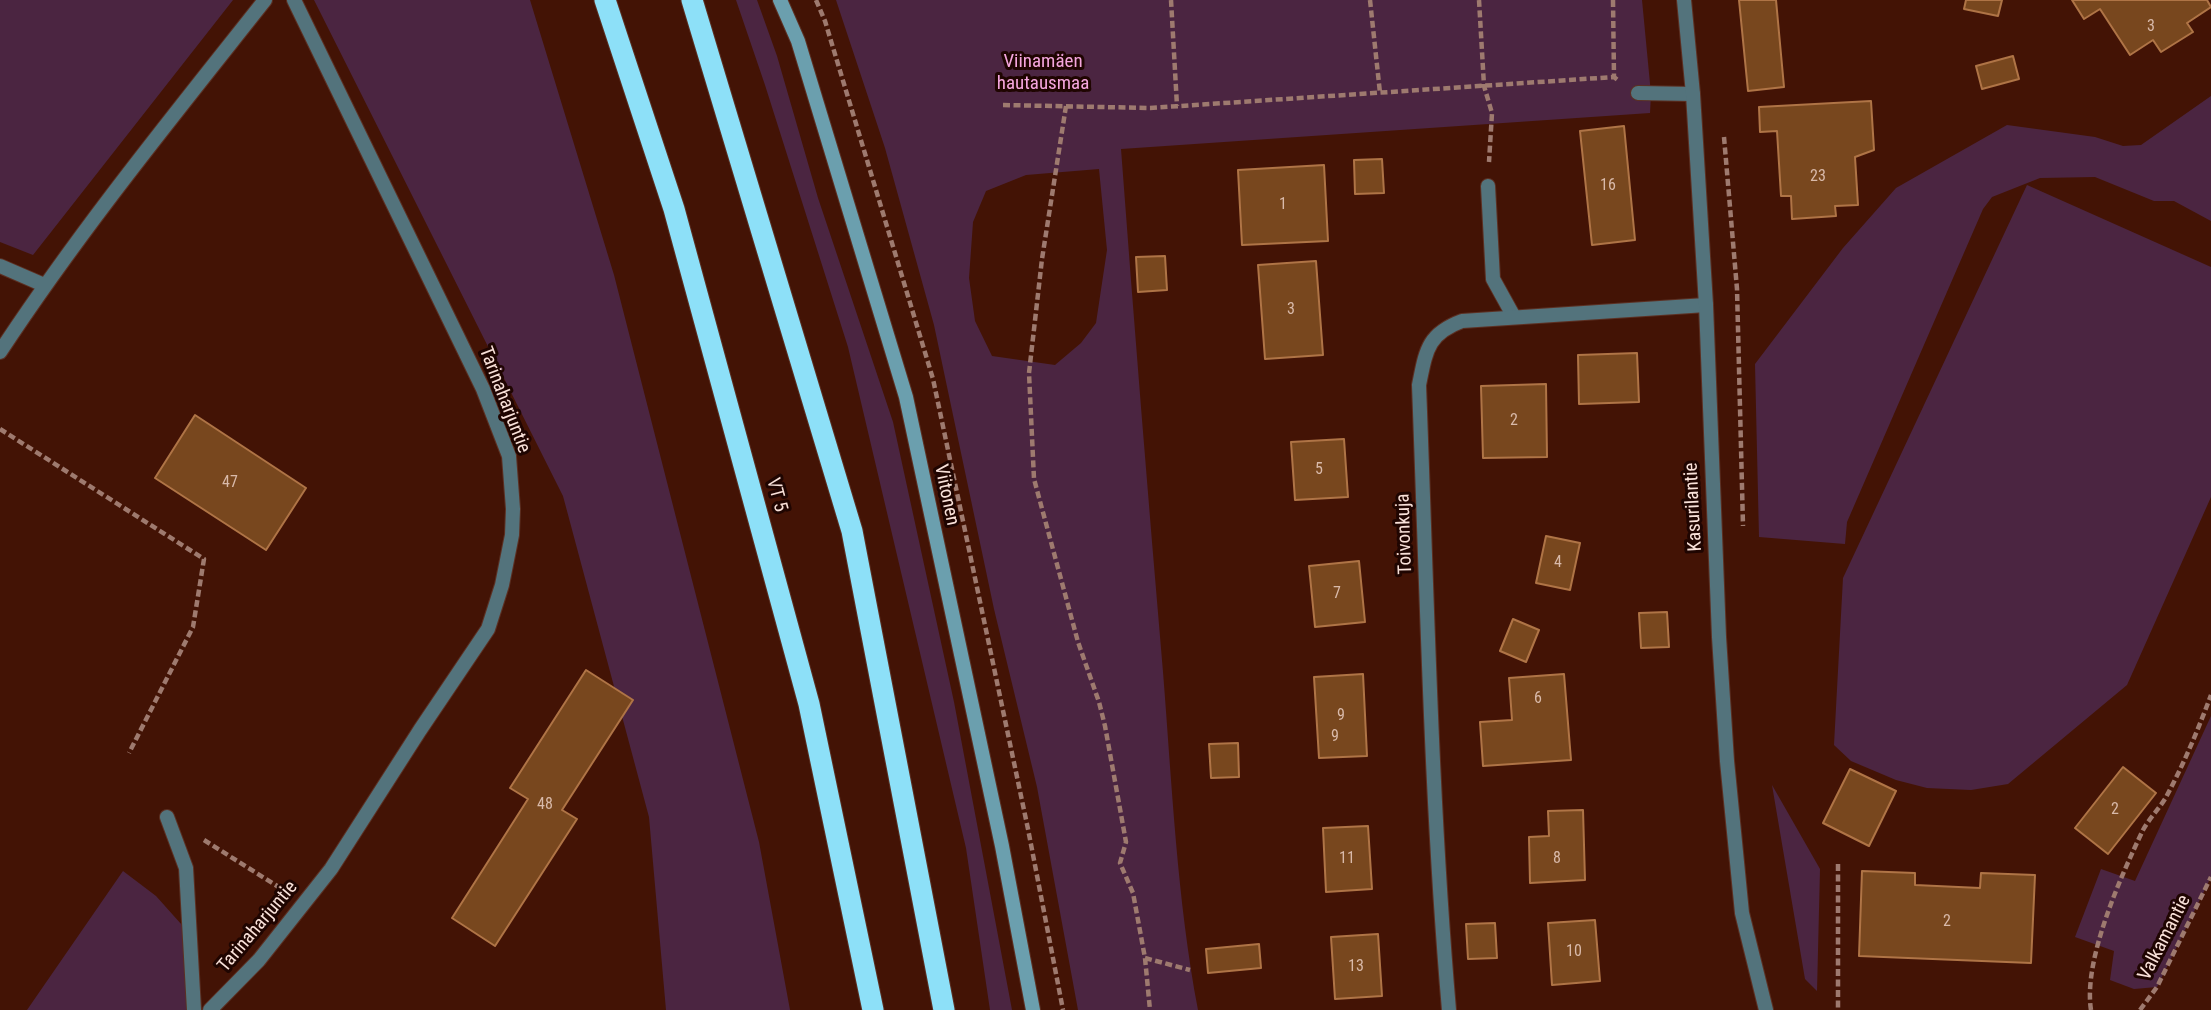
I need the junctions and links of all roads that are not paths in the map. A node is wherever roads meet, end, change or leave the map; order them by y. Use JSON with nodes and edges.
{"nodes":[{"id":1,"x":265,"y":0,"type":"edge"},
{"id":2,"x":293,"y":0,"type":"edge"},
{"id":3,"x":605,"y":0,"type":"edge"},
{"id":4,"x":692,"y":0,"type":"edge"},
{"id":5,"x":780,"y":0,"type":"edge"},
{"id":6,"x":1684,"y":0,"type":"edge"},
{"id":7,"x":1638,"y":93,"type":"road end"},
{"id":8,"x":1693,"y":94,"type":"junction"},
{"id":9,"x":1488,"y":186,"type":"road end"},
{"id":10,"x":0,"y":266,"type":"edge"},
{"id":11,"x":44,"y":285,"type":"junction"},
{"id":12,"x":1706,"y":305,"type":"junction"},
{"id":13,"x":1514,"y":317,"type":"junction"},
{"id":14,"x":0,"y":352,"type":"edge"},
{"id":15,"x":167,"y":817,"type":"dead end"},
{"id":16,"x":194,"y":1010,"type":"edge"},
{"id":17,"x":211,"y":1010,"type":"edge"},
{"id":18,"x":873,"y":1010,"type":"edge"},
{"id":19,"x":944,"y":1010,"type":"edge"},
{"id":20,"x":1034,"y":1010,"type":"edge"},
{"id":21,"x":1449,"y":1010,"type":"edge"},
{"id":22,"x":1766,"y":1010,"type":"edge"}],
"edges":[{"from":1,"to":11,"type":"street"},
{"from":2,"to":17,"type":"street","name":"Tarinaharjuntie"},
{"from":3,"to":18,"type":"highway","name":"VT 5"},
{"from":4,"to":19,"type":"highway"},
{"from":5,"to":20,"type":"main road","name":"Viitonen"},
{"from":6,"to":8,"type":"street","name":"Kasurilantie"},
{"from":7,"to":8,"type":"street"},
{"from":8,"to":12,"type":"street","name":"Kasurilantie"},
{"from":9,"to":13,"type":"street"},
{"from":10,"to":11,"type":"street"},
{"from":11,"to":14,"type":"street"},
{"from":12,"to":13,"type":"street","name":"Toivonkuja"},
{"from":12,"to":22,"type":"street","name":"Kasurilantie"},
{"from":13,"to":21,"type":"street","name":"Toivonkuja"},
{"from":15,"to":16,"type":"street"}]}
